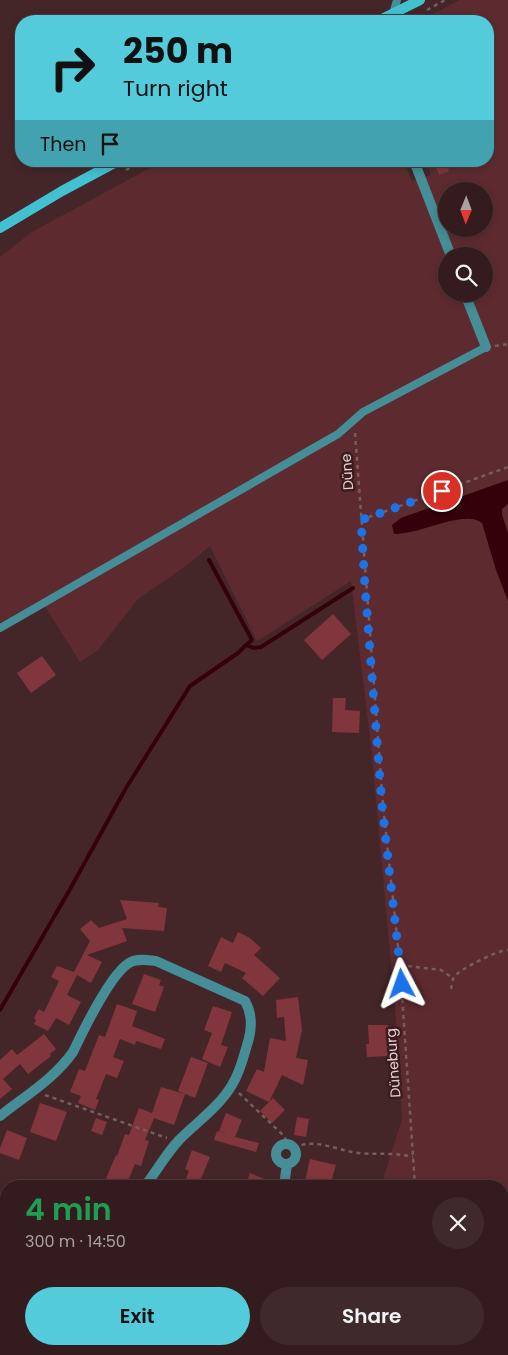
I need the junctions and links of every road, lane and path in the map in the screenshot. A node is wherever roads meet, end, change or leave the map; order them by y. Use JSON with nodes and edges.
{"nodes":[{"id":1,"x":397,"y":0,"type":"edge"},
{"id":2,"x":420,"y":0,"type":"edge"},
{"id":3,"x":393,"y":14,"type":"joint"},
{"id":4,"x":106,"y":167,"type":"edge"},
{"id":5,"x":416,"y":167,"type":"edge"},
{"id":6,"x":0,"y":228,"type":"edge"},
{"id":7,"x":447,"y":247,"type":"edge"},
{"id":8,"x":468,"y":302,"type":"edge"},
{"id":9,"x":486,"y":347,"type":"joint"},
{"id":10,"x":351,"y":422,"type":"junction"},
{"id":11,"x":508,"y":467,"type":"edge"},
{"id":12,"x":361,"y":520,"type":"junction"},
{"id":13,"x":0,"y":628,"type":"edge"},
{"id":14,"x":507,"y":949,"type":"edge"},
{"id":15,"x":400,"y":965,"type":"junction"},
{"id":16,"x":453,"y":978,"type":"junction"},
{"id":17,"x":451,"y":989,"type":"dead end"},
{"id":18,"x":232,"y":1086,"type":"junction"},
{"id":19,"x":34,"y":1091,"type":"junction"},
{"id":20,"x":0,"y":1116,"type":"edge"},
{"id":21,"x":178,"y":1142,"type":"junction"},
{"id":22,"x":290,"y":1146,"type":"junction"},
{"id":23,"x":413,"y":1157,"type":"junction"},
{"id":24,"x":287,"y":1164,"type":"junction"},
{"id":25,"x":150,"y":1180,"type":"edge"},
{"id":26,"x":285,"y":1180,"type":"edge"},
{"id":27,"x":415,"y":1180,"type":"edge"}],
"edges":[{"from":1,"to":3,"type":"lane"},
{"from":2,"to":3,"type":"street"},
{"from":4,"to":6,"type":"street"},
{"from":5,"to":7,"type":"street"},
{"from":8,"to":9,"type":"street"},
{"from":9,"to":10,"type":"lane"},
{"from":10,"to":12,"type":"path","name":"Düne"},
{"from":10,"to":13,"type":"lane"},
{"from":11,"to":12,"type":"path"},
{"from":12,"to":15,"type":"path","name":"Düneburg"},
{"from":14,"to":16,"type":"path"},
{"from":15,"to":16,"type":"path"},
{"from":15,"to":23,"type":"path","name":"Düneburg"},
{"from":16,"to":17,"type":"path"},
{"from":18,"to":19,"type":"street"},
{"from":18,"to":21,"type":"street"},
{"from":18,"to":22,"type":"path"},
{"from":19,"to":20,"type":"street"},
{"from":19,"to":21,"type":"path"},
{"from":21,"to":25,"type":"street"},
{"from":22,"to":23,"type":"path"},
{"from":22,"to":24,"type":"street"},
{"from":22,"to":24,"type":"street"},
{"from":23,"to":27,"type":"path","name":"Düneburg"},
{"from":24,"to":26,"type":"street"}]}
